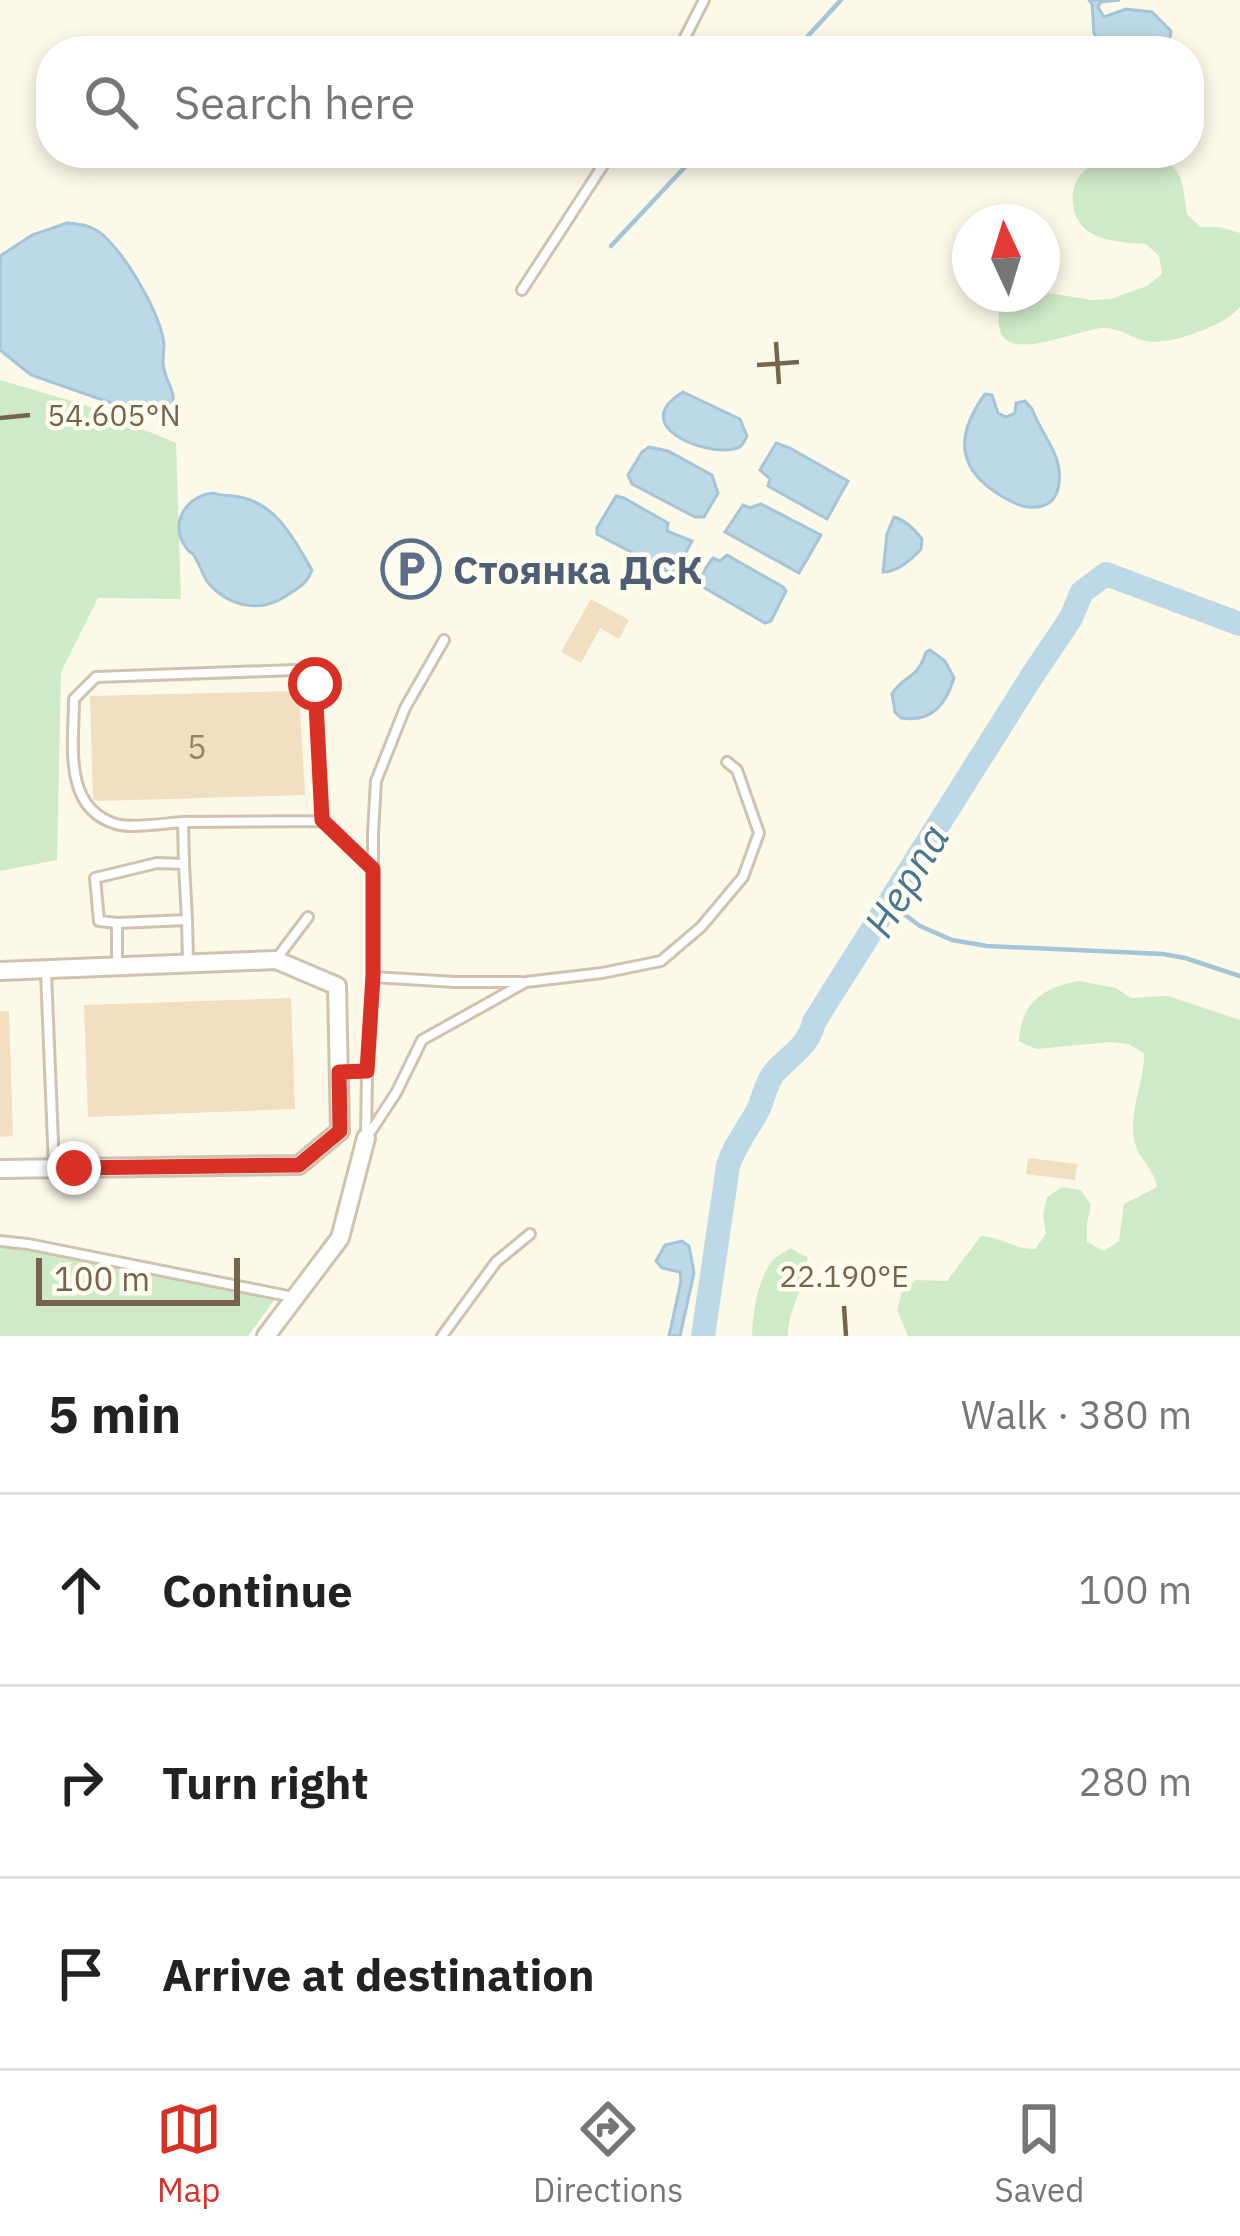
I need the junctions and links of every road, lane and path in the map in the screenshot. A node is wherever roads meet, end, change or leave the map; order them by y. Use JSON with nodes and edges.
{"nodes":[{"id":1,"x":704,"y":0,"type":"edge"},
{"id":2,"x":685,"y":36,"type":"edge"},
{"id":3,"x":601,"y":168,"type":"edge"},
{"id":4,"x":522,"y":290,"type":"dead end"},
{"id":5,"x":444,"y":640,"type":"dead end"},
{"id":6,"x":727,"y":762,"type":"dead end"},
{"id":7,"x":322,"y":820,"type":"junction"},
{"id":8,"x":183,"y":822,"type":"junction"},
{"id":9,"x":184,"y":864,"type":"junction"},
{"id":10,"x":373,"y":869,"type":"junction"},
{"id":11,"x":308,"y":917,"type":"dead end"},
{"id":12,"x":187,"y":920,"type":"junction"},
{"id":13,"x":117,"y":923,"type":"junction"},
{"id":14,"x":276,"y":960,"type":"junction"},
{"id":15,"x":188,"y":965,"type":"junction"},
{"id":16,"x":117,"y":968,"type":"junction"},
{"id":17,"x":46,"y":969,"type":"junction"},
{"id":18,"x":0,"y":971,"type":"edge"},
{"id":19,"x":373,"y":976,"type":"junction"},
{"id":20,"x":526,"y":982,"type":"junction"},
{"id":21,"x":367,"y":1071,"type":"junction"},
{"id":22,"x":339,"y":1072,"type":"junction"},
{"id":23,"x":366,"y":1138,"type":"junction"},
{"id":24,"x":54,"y":1168,"type":"junction"},
{"id":25,"x":0,"y":1169,"type":"edge"},
{"id":26,"x":530,"y":1234,"type":"dead end"},
{"id":27,"x":0,"y":1241,"type":"edge"},
{"id":28,"x":295,"y":1297,"type":"junction"},
{"id":29,"x":266,"y":1336,"type":"edge"},
{"id":30,"x":442,"y":1336,"type":"edge"}],
"edges":[{"from":1,"to":2,"type":"lane"},
{"from":3,"to":4,"type":"lane"},
{"from":5,"to":10,"type":"lane"},
{"from":6,"to":20,"type":"lane"},
{"from":7,"to":8,"type":"lane"},
{"from":7,"to":8,"type":"lane"},
{"from":7,"to":10,"type":"lane"},
{"from":8,"to":9,"type":"lane"},
{"from":9,"to":12,"type":"lane"},
{"from":9,"to":13,"type":"lane"},
{"from":10,"to":19,"type":"lane"},
{"from":11,"to":14,"type":"lane"},
{"from":12,"to":13,"type":"lane"},
{"from":12,"to":15,"type":"lane"},
{"from":13,"to":16,"type":"lane"},
{"from":14,"to":15,"type":"street"},
{"from":14,"to":22,"type":"street"},
{"from":15,"to":16,"type":"street"},
{"from":16,"to":17,"type":"street"},
{"from":17,"to":18,"type":"street"},
{"from":17,"to":24,"type":"lane"},
{"from":19,"to":20,"type":"lane"},
{"from":19,"to":21,"type":"lane"},
{"from":20,"to":23,"type":"lane"},
{"from":21,"to":22,"type":"lane"},
{"from":21,"to":23,"type":"lane"},
{"from":22,"to":24,"type":"street"},
{"from":23,"to":28,"type":"street"},
{"from":24,"to":25,"type":"street"},
{"from":26,"to":30,"type":"lane"},
{"from":27,"to":28,"type":"lane"},
{"from":28,"to":29,"type":"street"}]}
